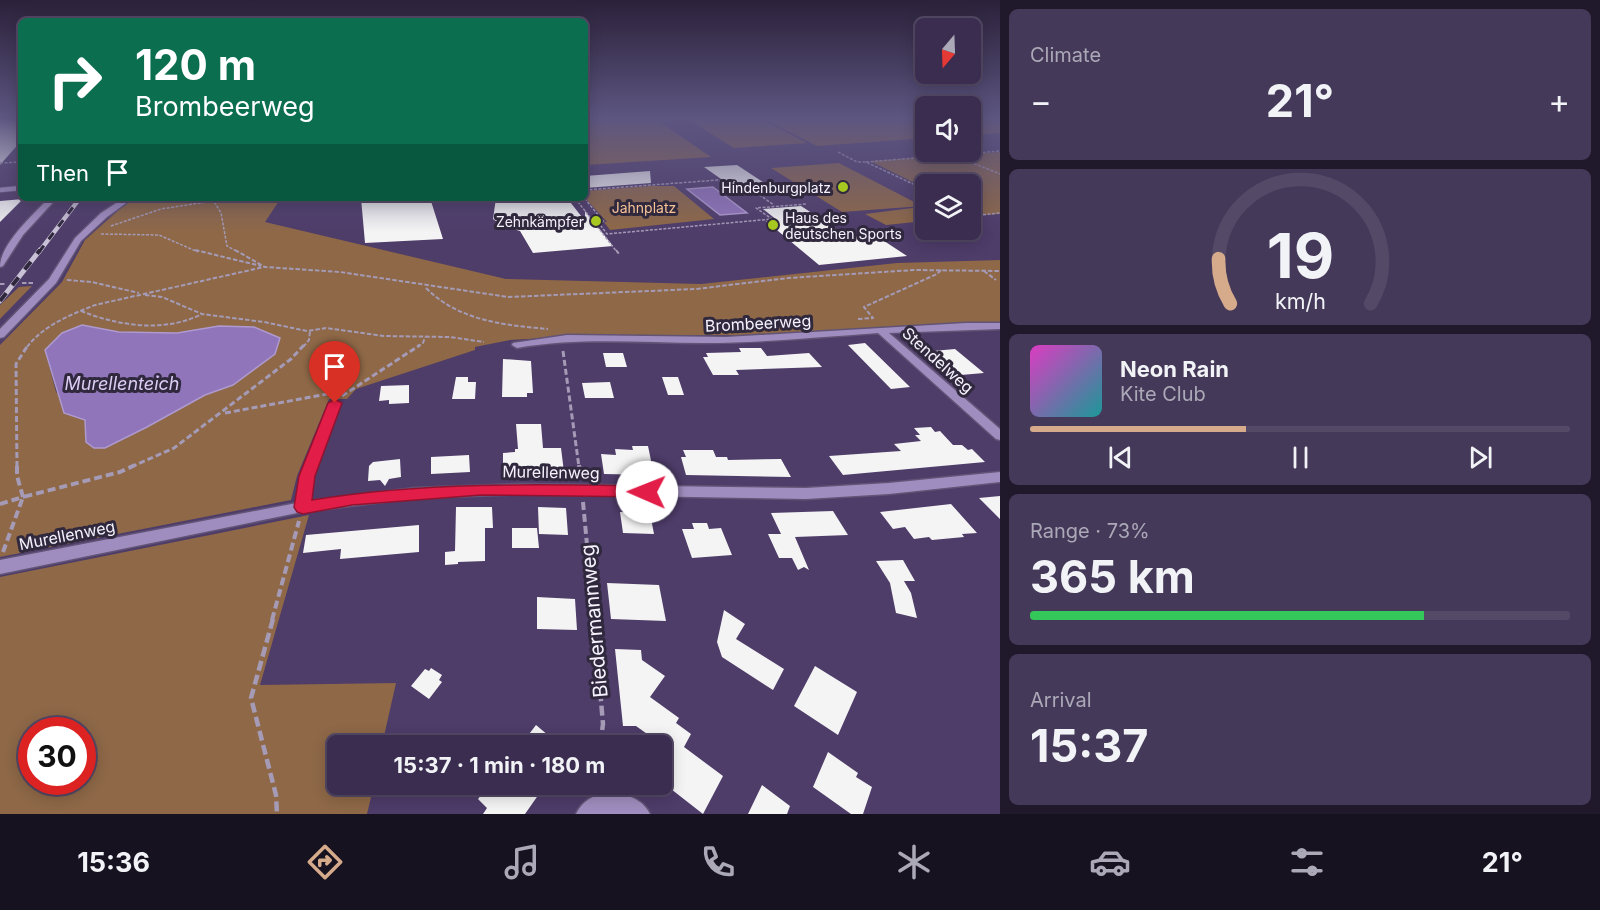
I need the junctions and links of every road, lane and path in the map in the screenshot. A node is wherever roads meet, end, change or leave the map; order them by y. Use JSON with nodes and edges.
{"nodes":[{"id":1,"x":846,"y":156,"type":"edge"},
{"id":2,"x":915,"y":157,"type":"edge"},
{"id":3,"x":18,"y":162,"type":"edge"},
{"id":4,"x":867,"y":162,"type":"junction"},
{"id":5,"x":971,"y":162,"type":"edge"},
{"id":6,"x":0,"y":163,"type":"edge"},
{"id":7,"x":1000,"y":174,"type":"edge"},
{"id":8,"x":778,"y":185,"type":"dead end"},
{"id":9,"x":915,"y":185,"type":"edge"},
{"id":10,"x":748,"y":187,"type":"junction"},
{"id":11,"x":18,"y":188,"type":"edge"},
{"id":12,"x":0,"y":190,"type":"edge"},
{"id":13,"x":588,"y":190,"type":"edge"},
{"id":14,"x":50,"y":201,"type":"edge"},
{"id":15,"x":125,"y":201,"type":"edge"},
{"id":16,"x":198,"y":201,"type":"edge"},
{"id":17,"x":213,"y":201,"type":"edge"},
{"id":18,"x":578,"y":201,"type":"edge"},
{"id":19,"x":587,"y":201,"type":"edge"},
{"id":20,"x":807,"y":204,"type":"dead end"},
{"id":21,"x":775,"y":206,"type":"junction"},
{"id":22,"x":1000,"y":213,"type":"edge"},
{"id":23,"x":981,"y":214,"type":"edge"},
{"id":24,"x":605,"y":234,"type":"junction"},
{"id":25,"x":620,"y":255,"type":"dead end"},
{"id":26,"x":0,"y":264,"type":"edge"},
{"id":27,"x":265,"y":267,"type":"junction"},
{"id":28,"x":942,"y":269,"type":"junction"},
{"id":29,"x":983,"y":270,"type":"junction"},
{"id":30,"x":1000,"y":271,"type":"edge"},
{"id":31,"x":67,"y":280,"type":"dead end"},
{"id":32,"x":996,"y":280,"type":"dead end"},
{"id":33,"x":22,"y":283,"type":"dead end"},
{"id":34,"x":39,"y":283,"type":"dead end"},
{"id":35,"x":0,"y":284,"type":"edge"},
{"id":36,"x":5,"y":284,"type":"dead end"},
{"id":37,"x":425,"y":287,"type":"junction"},
{"id":38,"x":142,"y":294,"type":"junction"},
{"id":39,"x":80,"y":311,"type":"junction"},
{"id":40,"x":202,"y":314,"type":"junction"},
{"id":41,"x":858,"y":319,"type":"dead end"},
{"id":42,"x":1000,"y":326,"type":"edge"},
{"id":43,"x":550,"y":329,"type":"dead end"},
{"id":44,"x":310,"y":331,"type":"junction"},
{"id":45,"x":882,"y":332,"type":"junction"},
{"id":46,"x":0,"y":335,"type":"edge"},
{"id":47,"x":425,"y":337,"type":"junction"},
{"id":48,"x":484,"y":342,"type":"dead end"},
{"id":49,"x":562,"y":343,"type":"dead end"},
{"id":50,"x":517,"y":345,"type":"dead end"},
{"id":51,"x":344,"y":394,"type":"junction"},
{"id":52,"x":335,"y":403,"type":"joint"},
{"id":53,"x":223,"y":413,"type":"junction"},
{"id":54,"x":1000,"y":436,"type":"edge"},
{"id":55,"x":1000,"y":477,"type":"edge"},
{"id":56,"x":581,"y":483,"type":"dead end"},
{"id":57,"x":23,"y":497,"type":"junction"},
{"id":58,"x":583,"y":497,"type":"dead end"},
{"id":59,"x":0,"y":504,"type":"edge"},
{"id":60,"x":303,"y":507,"type":"junction"},
{"id":61,"x":0,"y":559,"type":"edge"},
{"id":62,"x":0,"y":567,"type":"edge"},
{"id":63,"x":602,"y":735,"type":"edge"},
{"id":64,"x":277,"y":814,"type":"edge"},
{"id":65,"x":587,"y":814,"type":"edge"},
{"id":66,"x":639,"y":814,"type":"edge"}],
"edges":[{"from":1,"to":4,"type":"path"},
{"from":2,"to":4,"type":"path"},
{"from":3,"to":6,"type":"path"},
{"from":4,"to":9,"type":"path"},
{"from":5,"to":7,"type":"path"},
{"from":8,"to":10,"type":"path"},
{"from":10,"to":13,"type":"path"},
{"from":10,"to":21,"type":"path"},
{"from":11,"to":12,"type":"lane"},
{"from":14,"to":26,"type":"street"},
{"from":15,"to":46,"type":"street"},
{"from":16,"to":27,"type":"path"},
{"from":17,"to":27,"type":"path"},
{"from":18,"to":24,"type":"path"},
{"from":19,"to":24,"type":"path"},
{"from":20,"to":21,"type":"path"},
{"from":21,"to":24,"type":"path"},
{"from":22,"to":23,"type":"path"},
{"from":24,"to":25,"type":"path"},
{"from":27,"to":37,"type":"path"},
{"from":27,"to":38,"type":"path"},
{"from":28,"to":29,"type":"path"},
{"from":28,"to":37,"type":"path"},
{"from":28,"to":41,"type":"path"},
{"from":29,"to":30,"type":"path"},
{"from":29,"to":32,"type":"path"},
{"from":31,"to":38,"type":"path"},
{"from":33,"to":34,"type":"path"},
{"from":35,"to":36,"type":"path"},
{"from":37,"to":43,"type":"path"},
{"from":38,"to":39,"type":"path"},
{"from":38,"to":40,"type":"path"},
{"from":39,"to":40,"type":"path"},
{"from":39,"to":57,"type":"path"},
{"from":40,"to":44,"type":"path"},
{"from":42,"to":45,"type":"street","name":"Brombeerweg"},
{"from":44,"to":47,"type":"path"},
{"from":44,"to":53,"type":"path"},
{"from":45,"to":50,"type":"street","name":"Brombeerweg"},
{"from":45,"to":54,"type":"street","name":"Stendelweg"},
{"from":47,"to":48,"type":"path"},
{"from":47,"to":51,"type":"path"},
{"from":49,"to":56,"type":"path"},
{"from":51,"to":52,"type":"path"},
{"from":51,"to":53,"type":"path"},
{"from":52,"to":60,"type":"lane"},
{"from":53,"to":57,"type":"path"},
{"from":55,"to":60,"type":"street","name":"Murellenweg"},
{"from":57,"to":59,"type":"path"},
{"from":57,"to":61,"type":"path"},
{"from":58,"to":63,"type":"path","name":"Biedermannweg"},
{"from":60,"to":62,"type":"street","name":"Murellenweg"},
{"from":60,"to":64,"type":"path"},
{"from":65,"to":66,"type":"street"}]}
